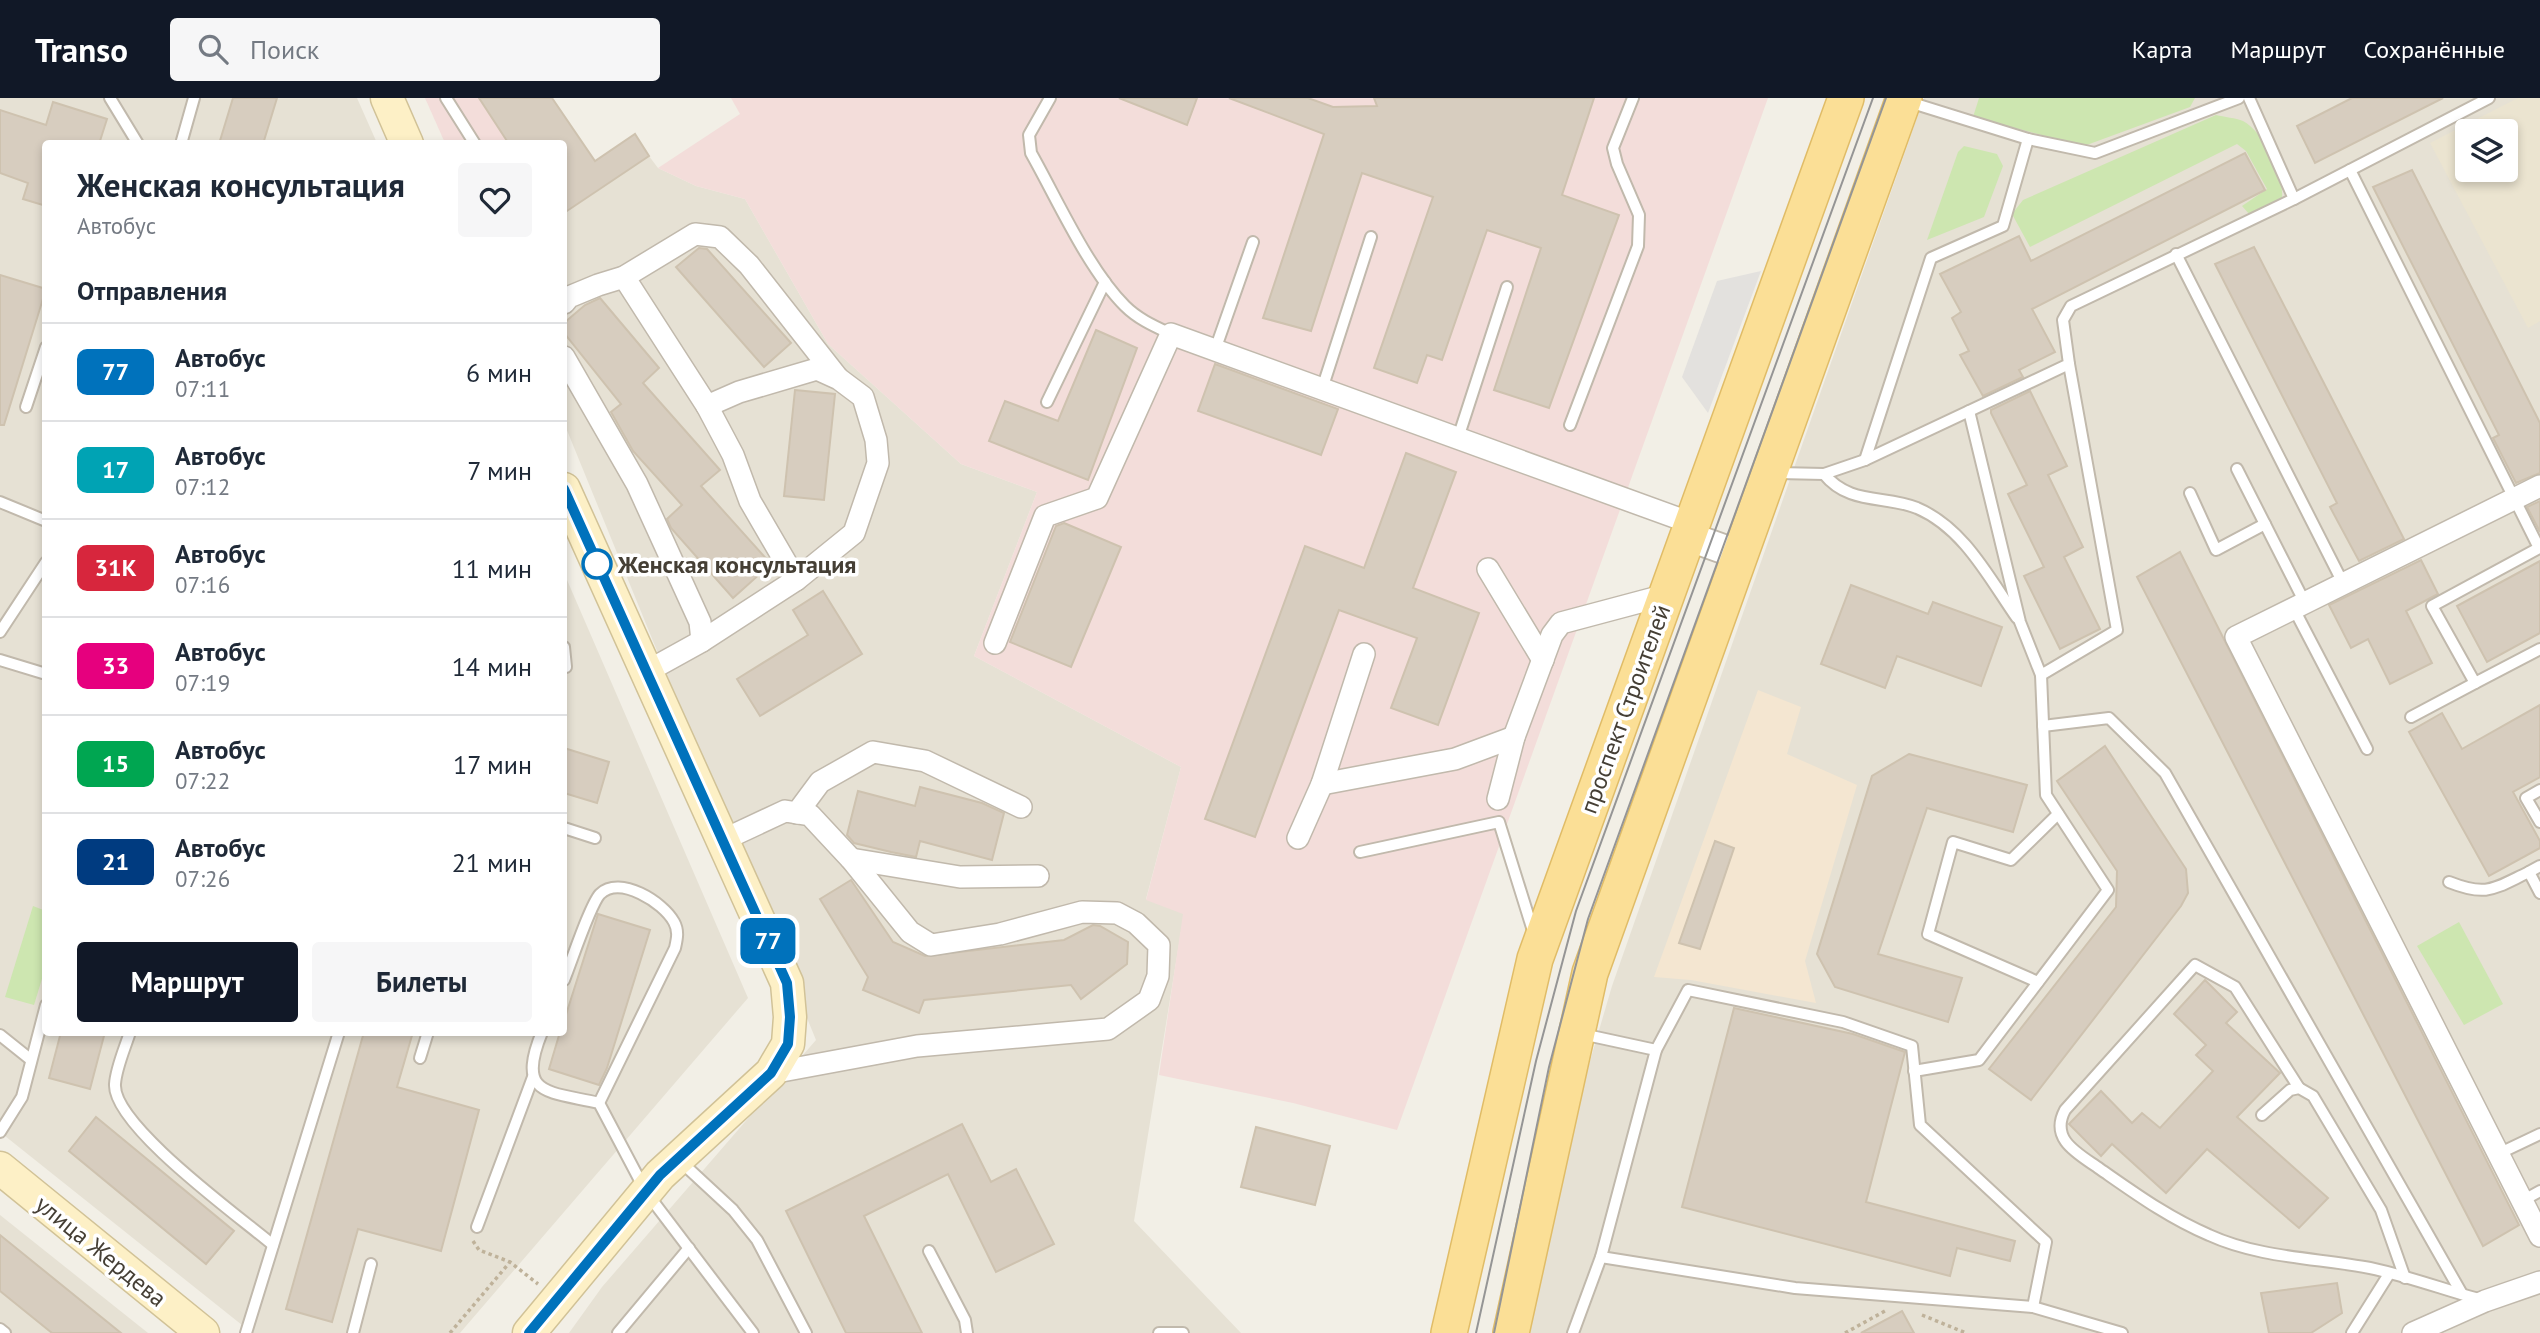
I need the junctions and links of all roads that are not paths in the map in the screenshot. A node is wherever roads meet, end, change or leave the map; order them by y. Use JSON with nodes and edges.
{"nodes":[{"id":1,"x":110,"y":98,"type":"edge"},
{"id":2,"x":194,"y":98,"type":"edge"},
{"id":3,"x":387,"y":98,"type":"edge"},
{"id":4,"x":446,"y":98,"type":"edge"},
{"id":5,"x":1050,"y":98,"type":"edge"},
{"id":6,"x":1633,"y":98,"type":"edge"},
{"id":7,"x":1846,"y":98,"type":"edge"},
{"id":8,"x":2239,"y":98,"type":"edge"},
{"id":9,"x":2249,"y":98,"type":"edge"},
{"id":10,"x":2490,"y":98,"type":"edge"},
{"id":11,"x":1904,"y":99,"type":"edge"},
{"id":12,"x":2028,"y":139,"type":"junction"},
{"id":13,"x":136,"y":140,"type":"edge"},
{"id":14,"x":182,"y":140,"type":"edge"},
{"id":15,"x":405,"y":140,"type":"edge"},
{"id":16,"x":472,"y":140,"type":"edge"},
{"id":17,"x":2350,"y":170,"type":"junction"},
{"id":18,"x":2294,"y":199,"type":"junction"},
{"id":19,"x":1371,"y":237,"type":"dead end"},
{"id":20,"x":1253,"y":242,"type":"dead end"},
{"id":21,"x":2176,"y":254,"type":"junction"},
{"id":22,"x":624,"y":277,"type":"junction"},
{"id":23,"x":1105,"y":282,"type":"junction"},
{"id":24,"x":1507,"y":288,"type":"dead end"},
{"id":25,"x":567,"y":299,"type":"edge"},
{"id":26,"x":1171,"y":334,"type":"junction"},
{"id":27,"x":1215,"y":350,"type":"junction"},
{"id":28,"x":42,"y":359,"type":"edge"},
{"id":29,"x":567,"y":362,"type":"edge"},
{"id":30,"x":2069,"y":364,"type":"junction"},
{"id":31,"x":839,"y":379,"type":"junction"},
{"id":32,"x":1322,"y":389,"type":"junction"},
{"id":33,"x":1047,"y":402,"type":"dead end"},
{"id":34,"x":707,"y":406,"type":"junction"},
{"id":35,"x":26,"y":407,"type":"dead end"},
{"id":36,"x":1969,"y":411,"type":"junction"},
{"id":37,"x":1570,"y":425,"type":"dead end"},
{"id":38,"x":1458,"y":438,"type":"junction"},
{"id":39,"x":1865,"y":460,"type":"junction"},
{"id":40,"x":2237,"y":469,"type":"dead end"},
{"id":41,"x":1769,"y":473,"type":"junction"},
{"id":42,"x":1824,"y":474,"type":"junction"},
{"id":43,"x":2540,"y":486,"type":"edge"},
{"id":44,"x":2190,"y":493,"type":"dead end"},
{"id":45,"x":567,"y":496,"type":"edge"},
{"id":46,"x":2514,"y":500,"type":"junction"},
{"id":47,"x":0,"y":502,"type":"edge"},
{"id":48,"x":42,"y":519,"type":"edge"},
{"id":49,"x":2265,"y":524,"type":"junction"},
{"id":50,"x":1689,"y":529,"type":"junction"},
{"id":51,"x":1740,"y":555,"type":"junction"},
{"id":52,"x":42,"y":568,"type":"edge"},
{"id":53,"x":1488,"y":569,"type":"dead end"},
{"id":54,"x":796,"y":580,"type":"junction"},
{"id":55,"x":2344,"y":585,"type":"junction"},
{"id":56,"x":1666,"y":594,"type":"junction"},
{"id":57,"x":2300,"y":606,"type":"junction"},
{"id":58,"x":2020,"y":622,"type":"junction"},
{"id":59,"x":0,"y":632,"type":"edge"},
{"id":60,"x":702,"y":641,"type":"junction"},
{"id":61,"x":995,"y":643,"type":"dead end"},
{"id":62,"x":2540,"y":649,"type":"edge"},
{"id":63,"x":1364,"y":653,"type":"dead end"},
{"id":64,"x":0,"y":660,"type":"edge"},
{"id":65,"x":1543,"y":660,"type":"junction"},
{"id":66,"x":646,"y":672,"type":"junction"},
{"id":67,"x":42,"y":673,"type":"edge"},
{"id":68,"x":2041,"y":675,"type":"junction"},
{"id":69,"x":2475,"y":683,"type":"junction"},
{"id":70,"x":2411,"y":717,"type":"dead end"},
{"id":71,"x":2043,"y":726,"type":"junction"},
{"id":72,"x":1514,"y":737,"type":"junction"},
{"id":73,"x":2367,"y":749,"type":"dead end"},
{"id":74,"x":1322,"y":784,"type":"junction"},
{"id":75,"x":2540,"y":790,"type":"edge"},
{"id":76,"x":1498,"y":799,"type":"dead end"},
{"id":77,"x":1021,"y":807,"type":"dead end"},
{"id":78,"x":797,"y":813,"type":"junction"},
{"id":79,"x":2058,"y":814,"type":"junction"},
{"id":80,"x":2540,"y":822,"type":"edge"},
{"id":81,"x":567,"y":829,"type":"edge"},
{"id":82,"x":595,"y":838,"type":"dead end"},
{"id":83,"x":1298,"y":838,"type":"dead end"},
{"id":84,"x":723,"y":840,"type":"junction"},
{"id":85,"x":1360,"y":852,"type":"dead end"},
{"id":86,"x":851,"y":859,"type":"junction"},
{"id":87,"x":2540,"y":866,"type":"edge"},
{"id":88,"x":2529,"y":872,"type":"junction"},
{"id":89,"x":1038,"y":876,"type":"dead end"},
{"id":90,"x":2449,"y":883,"type":"dead end"},
{"id":91,"x":2540,"y":893,"type":"edge"},
{"id":92,"x":1538,"y":950,"type":"junction"},
{"id":93,"x":567,"y":973,"type":"edge"},
{"id":94,"x":2038,"y":982,"type":"junction"},
{"id":95,"x":42,"y":1018,"type":"edge"},
{"id":96,"x":1576,"y":1033,"type":"junction"},
{"id":97,"x":0,"y":1035,"type":"edge"},
{"id":98,"x":129,"y":1036,"type":"edge"},
{"id":99,"x":338,"y":1036,"type":"edge"},
{"id":100,"x":427,"y":1036,"type":"edge"},
{"id":101,"x":540,"y":1036,"type":"edge"},
{"id":102,"x":1656,"y":1050,"type":"junction"},
{"id":103,"x":420,"y":1058,"type":"dead end"},
{"id":104,"x":30,"y":1059,"type":"junction"},
{"id":105,"x":1914,"y":1071,"type":"junction"},
{"id":106,"x":771,"y":1073,"type":"junction"},
{"id":107,"x":533,"y":1077,"type":"junction"},
{"id":108,"x":2299,"y":1088,"type":"junction"},
{"id":109,"x":599,"y":1103,"type":"junction"},
{"id":110,"x":2262,"y":1115,"type":"dead end"},
{"id":111,"x":0,"y":1132,"type":"edge"},
{"id":112,"x":2540,"y":1134,"type":"edge"},
{"id":113,"x":2498,"y":1154,"type":"junction"},
{"id":114,"x":677,"y":1158,"type":"junction"},
{"id":115,"x":0,"y":1168,"type":"edge"},
{"id":116,"x":646,"y":1192,"type":"junction"},
{"id":117,"x":2531,"y":1196,"type":"edge"},
{"id":118,"x":477,"y":1227,"type":"road end"},
{"id":119,"x":2540,"y":1237,"type":"edge"},
{"id":120,"x":273,"y":1245,"type":"junction"},
{"id":121,"x":690,"y":1248,"type":"junction"},
{"id":122,"x":929,"y":1251,"type":"dead end"},
{"id":123,"x":1601,"y":1257,"type":"junction"},
{"id":124,"x":372,"y":1264,"type":"dead end"},
{"id":125,"x":2389,"y":1274,"type":"junction"},
{"id":126,"x":2405,"y":1278,"type":"junction"},
{"id":127,"x":2540,"y":1282,"type":"edge"},
{"id":128,"x":2462,"y":1294,"type":"junction"},
{"id":129,"x":2485,"y":1301,"type":"junction"},
{"id":130,"x":2034,"y":1307,"type":"junction"},
{"id":131,"x":2106,"y":1328,"type":"junction"},
{"id":132,"x":0,"y":1329,"type":"edge"},
{"id":133,"x":2427,"y":1330,"type":"edge"},
{"id":134,"x":5,"y":1333,"type":"edge"},
{"id":135,"x":203,"y":1333,"type":"edge"},
{"id":136,"x":246,"y":1333,"type":"edge"},
{"id":137,"x":353,"y":1333,"type":"edge"},
{"id":138,"x":529,"y":1333,"type":"edge"},
{"id":139,"x":618,"y":1333,"type":"edge"},
{"id":140,"x":753,"y":1333,"type":"edge"},
{"id":141,"x":806,"y":1333,"type":"edge"},
{"id":142,"x":967,"y":1333,"type":"edge"},
{"id":143,"x":1159,"y":1333,"type":"edge"},
{"id":144,"x":1183,"y":1333,"type":"edge"},
{"id":145,"x":1449,"y":1333,"type":"edge"},
{"id":146,"x":1511,"y":1333,"type":"edge"},
{"id":147,"x":1573,"y":1333,"type":"edge"},
{"id":148,"x":2094,"y":1333,"type":"edge"},
{"id":149,"x":2122,"y":1333,"type":"edge"},
{"id":150,"x":2352,"y":1333,"type":"edge"}],
"edges":[{"from":1,"to":13,"type":"lane"},
{"from":2,"to":14,"type":"lane"},
{"from":3,"to":15,"type":"main road"},
{"from":4,"to":16,"type":"lane"},
{"from":5,"to":23,"type":"lane"},
{"from":6,"to":37,"type":"lane"},
{"from":7,"to":50,"type":"main road","name":"проспект Строителей"},
{"from":8,"to":12,"type":"lane"},
{"from":9,"to":18,"type":"lane"},
{"from":10,"to":17,"type":"lane"},
{"from":11,"to":12,"type":"lane"},
{"from":11,"to":41,"type":"main road"},
{"from":12,"to":39,"type":"lane"},
{"from":17,"to":18,"type":"lane"},
{"from":17,"to":46,"type":"lane"},
{"from":18,"to":21,"type":"lane"},
{"from":19,"to":32,"type":"lane"},
{"from":20,"to":27,"type":"lane"},
{"from":21,"to":30,"type":"lane"},
{"from":21,"to":55,"type":"lane"},
{"from":22,"to":25,"type":"street"},
{"from":22,"to":31,"type":"street"},
{"from":22,"to":34,"type":"street"},
{"from":23,"to":26,"type":"lane"},
{"from":23,"to":33,"type":"lane"},
{"from":24,"to":38,"type":"lane"},
{"from":26,"to":27,"type":"street"},
{"from":26,"to":61,"type":"street"},
{"from":27,"to":32,"type":"street"},
{"from":28,"to":35,"type":"lane"},
{"from":29,"to":60,"type":"street"},
{"from":30,"to":36,"type":"lane"},
{"from":30,"to":68,"type":"lane"},
{"from":31,"to":34,"type":"street"},
{"from":31,"to":54,"type":"street"},
{"from":32,"to":38,"type":"street"},
{"from":34,"to":54,"type":"street"},
{"from":36,"to":39,"type":"lane"},
{"from":36,"to":58,"type":"lane"},
{"from":38,"to":50,"type":"street"},
{"from":39,"to":42,"type":"lane"},
{"from":40,"to":49,"type":"lane"},
{"from":41,"to":42,"type":"lane"},
{"from":41,"to":51,"type":"main road"},
{"from":42,"to":58,"type":"lane"},
{"from":43,"to":46,"type":"street"},
{"from":44,"to":49,"type":"lane"},
{"from":45,"to":66,"type":"main road"},
{"from":46,"to":55,"type":"street"},
{"from":46,"to":69,"type":"lane"},
{"from":47,"to":48,"type":"lane"},
{"from":49,"to":57,"type":"lane"},
{"from":50,"to":51,"type":"street"},
{"from":50,"to":56,"type":"main road","name":"проспект Строителей"},
{"from":51,"to":96,"type":"main road"},
{"from":52,"to":59,"type":"lane"},
{"from":53,"to":65,"type":"street"},
{"from":54,"to":60,"type":"street"},
{"from":55,"to":57,"type":"street"},
{"from":56,"to":65,"type":"street"},
{"from":56,"to":92,"type":"main road","name":"проспект Строителей"},
{"from":57,"to":73,"type":"lane"},
{"from":57,"to":113,"type":"street"},
{"from":58,"to":68,"type":"lane"},
{"from":60,"to":66,"type":"street"},
{"from":62,"to":69,"type":"lane"},
{"from":63,"to":74,"type":"street"},
{"from":64,"to":67,"type":"lane"},
{"from":65,"to":72,"type":"street"},
{"from":66,"to":84,"type":"main road"},
{"from":68,"to":71,"type":"lane"},
{"from":69,"to":70,"type":"lane"},
{"from":71,"to":79,"type":"lane"},
{"from":71,"to":128,"type":"lane"},
{"from":72,"to":74,"type":"street"},
{"from":72,"to":76,"type":"street"},
{"from":74,"to":83,"type":"street"},
{"from":75,"to":80,"type":"lane"},
{"from":77,"to":78,"type":"street"},
{"from":78,"to":84,"type":"street"},
{"from":78,"to":86,"type":"street"},
{"from":79,"to":94,"type":"lane"},
{"from":79,"to":94,"type":"lane"},
{"from":81,"to":82,"type":"lane"},
{"from":84,"to":106,"type":"main road"},
{"from":85,"to":92,"type":"lane"},
{"from":86,"to":89,"type":"street"},
{"from":86,"to":106,"type":"street"},
{"from":87,"to":88,"type":"lane"},
{"from":88,"to":90,"type":"lane"},
{"from":88,"to":91,"type":"lane"},
{"from":92,"to":145,"type":"main road","name":"проспект Строителей"},
{"from":93,"to":109,"type":"lane"},
{"from":94,"to":105,"type":"lane"},
{"from":95,"to":104,"type":"lane"},
{"from":96,"to":102,"type":"lane"},
{"from":96,"to":146,"type":"main road"},
{"from":97,"to":104,"type":"lane"},
{"from":98,"to":120,"type":"lane"},
{"from":99,"to":120,"type":"lane"},
{"from":100,"to":103,"type":"lane"},
{"from":101,"to":107,"type":"lane"},
{"from":102,"to":105,"type":"lane"},
{"from":102,"to":123,"type":"lane"},
{"from":104,"to":111,"type":"lane"},
{"from":105,"to":130,"type":"lane"},
{"from":106,"to":114,"type":"main road"},
{"from":107,"to":109,"type":"lane"},
{"from":107,"to":118,"type":"lane"},
{"from":108,"to":110,"type":"lane"},
{"from":108,"to":125,"type":"lane"},
{"from":108,"to":126,"type":"lane"},
{"from":109,"to":116,"type":"lane"},
{"from":112,"to":113,"type":"lane"},
{"from":113,"to":117,"type":"street"},
{"from":114,"to":116,"type":"main road"},
{"from":114,"to":141,"type":"lane"},
{"from":115,"to":135,"type":"main road","name":"улица Жердева"},
{"from":116,"to":121,"type":"lane"},
{"from":116,"to":138,"type":"main road"},
{"from":117,"to":119,"type":"street"},
{"from":120,"to":136,"type":"lane"},
{"from":121,"to":139,"type":"lane"},
{"from":121,"to":140,"type":"lane"},
{"from":122,"to":142,"type":"lane"},
{"from":123,"to":130,"type":"lane"},
{"from":123,"to":147,"type":"lane"},
{"from":124,"to":137,"type":"lane"},
{"from":125,"to":126,"type":"lane"},
{"from":125,"to":150,"type":"lane"},
{"from":126,"to":128,"type":"lane"},
{"from":127,"to":129,"type":"street"},
{"from":128,"to":129,"type":"lane"},
{"from":129,"to":133,"type":"street"},
{"from":130,"to":131,"type":"lane"},
{"from":131,"to":148,"type":"lane"},
{"from":131,"to":149,"type":"lane"},
{"from":132,"to":134,"type":"lane"},
{"from":143,"to":144,"type":"lane"}]}
